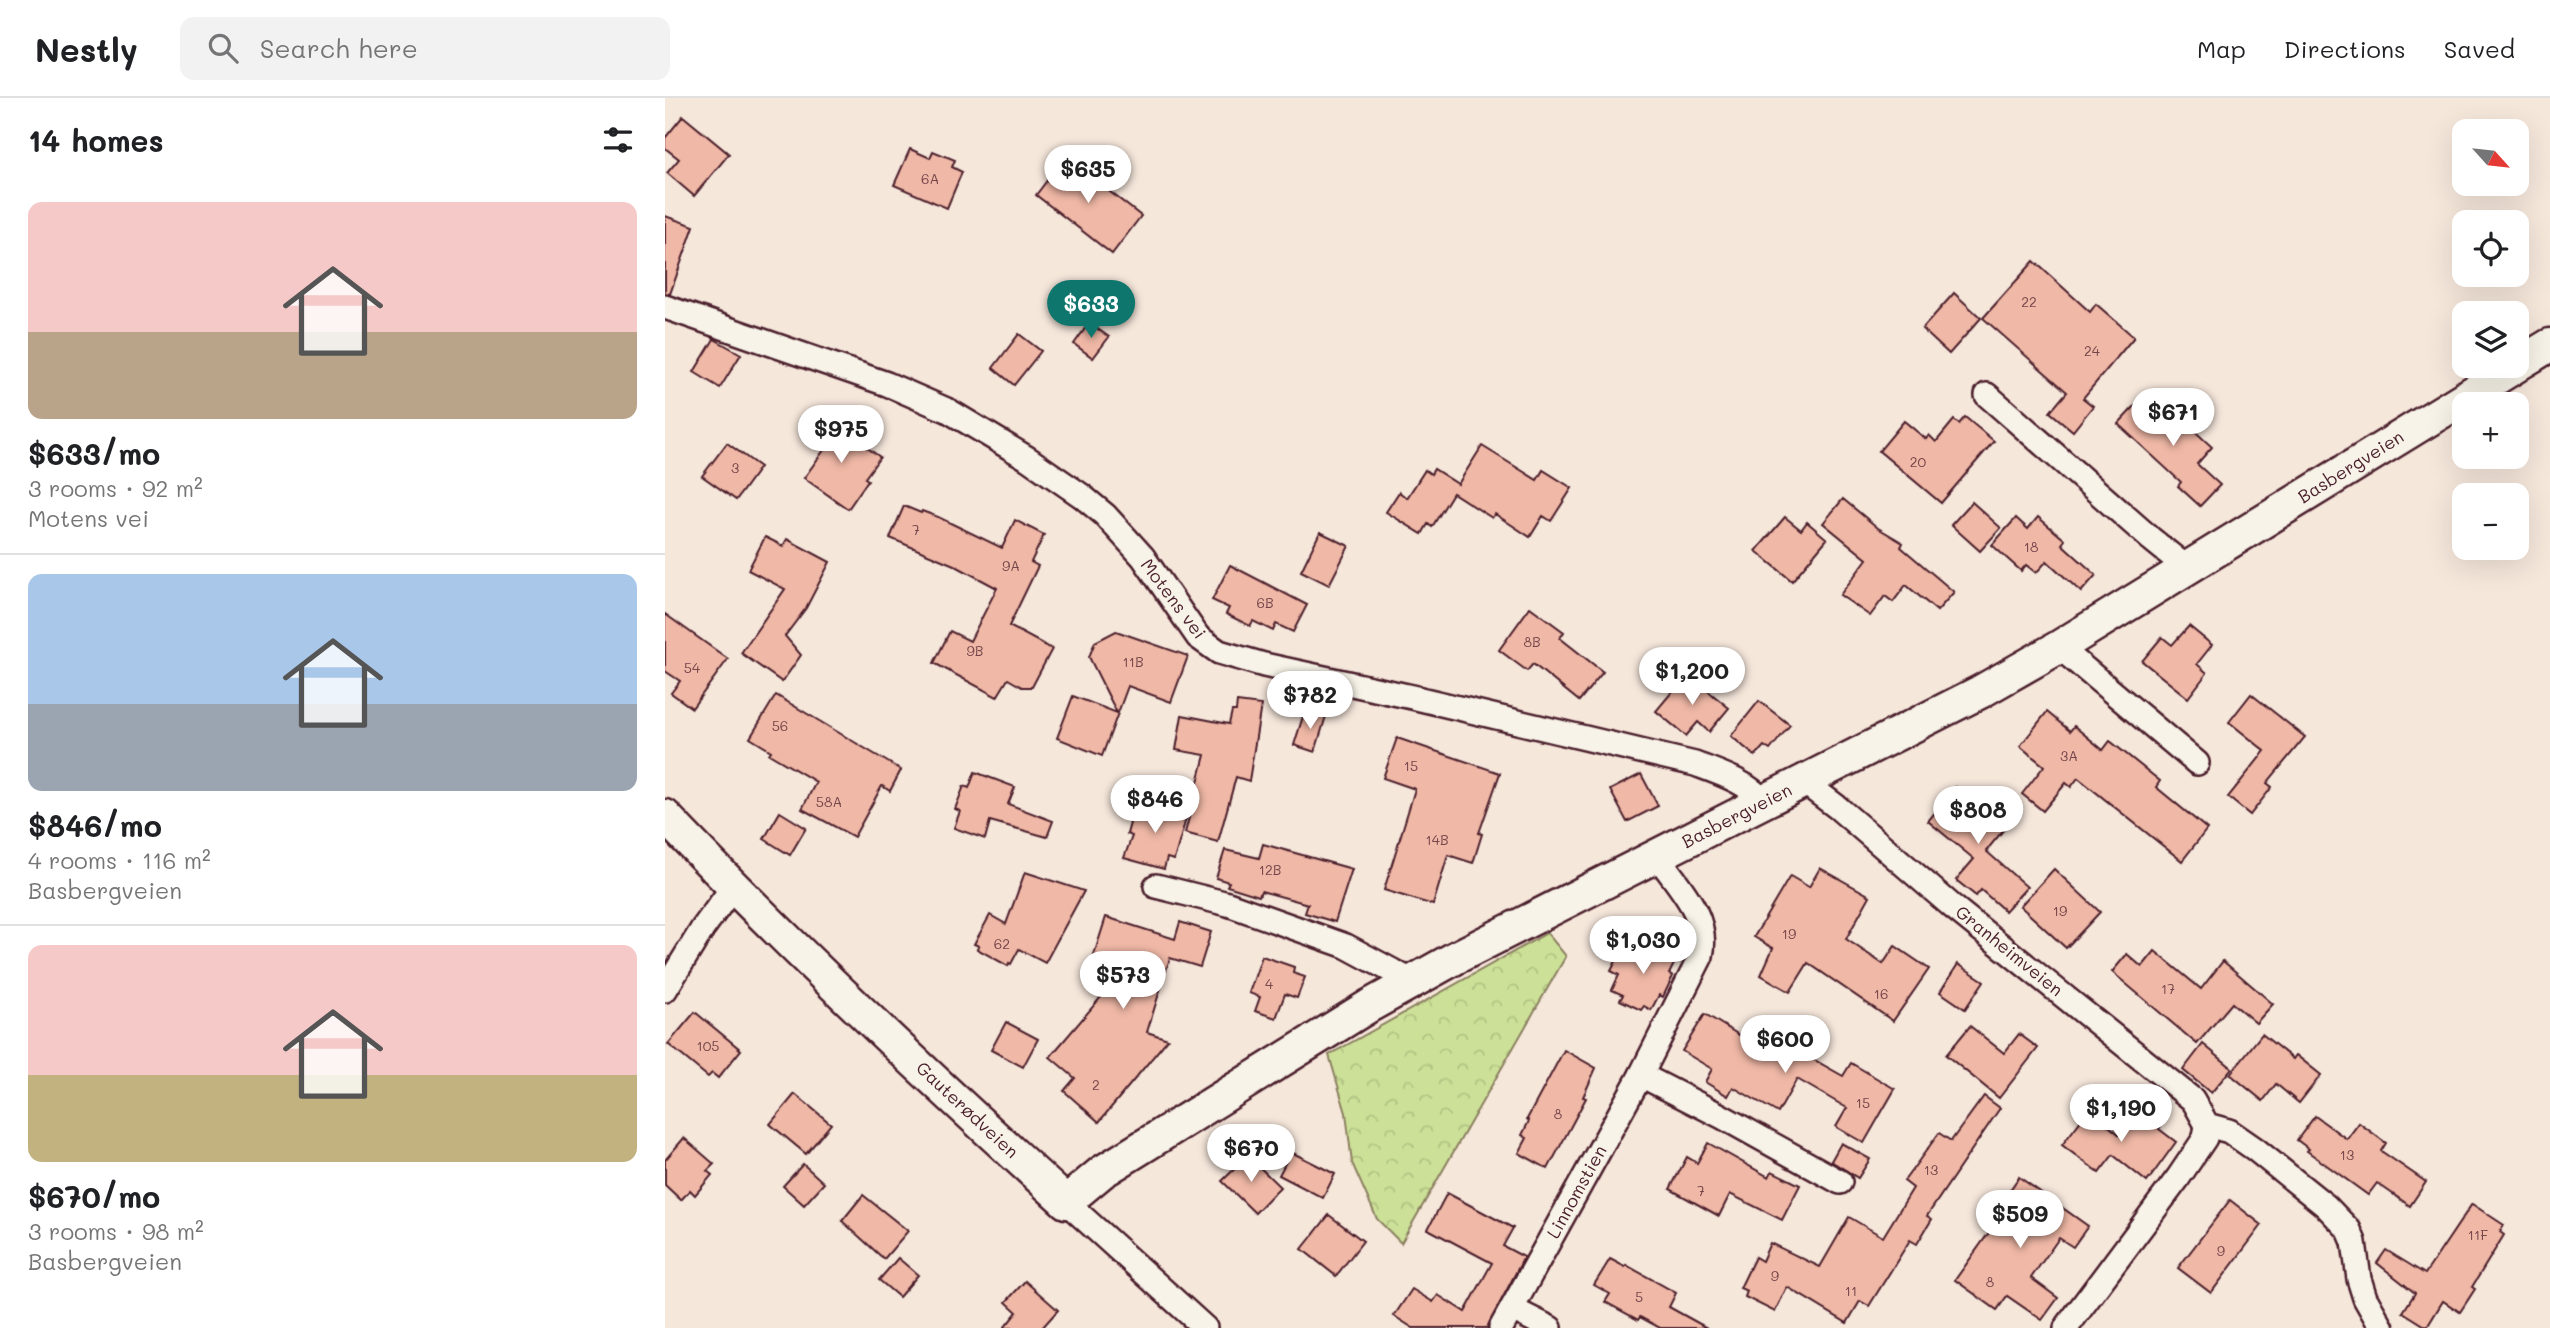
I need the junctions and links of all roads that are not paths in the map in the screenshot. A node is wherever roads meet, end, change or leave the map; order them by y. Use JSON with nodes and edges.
{"nodes":[{"id":1,"x":665,"y":307,"type":"edge"},
{"id":2,"x":2550,"y":345,"type":"edge"},
{"id":3,"x":2529,"y":357,"type":"edge"},
{"id":4,"x":2495,"y":378,"type":"edge"},
{"id":5,"x":1987,"y":395,"type":"dead end"},
{"id":6,"x":2186,"y":568,"type":"junction"},
{"id":7,"x":2059,"y":647,"type":"junction"},
{"id":8,"x":2197,"y":764,"type":"dead end"},
{"id":9,"x":1804,"y":782,"type":"junction"},
{"id":10,"x":1764,"y":802,"type":"junction"},
{"id":11,"x":665,"y":816,"type":"edge"},
{"id":12,"x":1658,"y":857,"type":"junction"},
{"id":13,"x":1156,"y":886,"type":"dead end"},
{"id":14,"x":733,"y":887,"type":"junction"},
{"id":15,"x":1413,"y":982,"type":"junction"},
{"id":16,"x":665,"y":990,"type":"edge"},
{"id":17,"x":1641,"y":1075,"type":"junction"},
{"id":18,"x":2207,"y":1125,"type":"junction"},
{"id":19,"x":1840,"y":1182,"type":"dead end"},
{"id":20,"x":1066,"y":1202,"type":"junction"},
{"id":21,"x":1507,"y":1319,"type":"edge"},
{"id":22,"x":1205,"y":1328,"type":"edge"},
{"id":23,"x":1550,"y":1328,"type":"edge"},
{"id":24,"x":2066,"y":1328,"type":"edge"},
{"id":25,"x":2382,"y":1328,"type":"edge"}],
"edges":[{"from":1,"to":10,"type":"street","name":"Motens vei"},
{"from":2,"to":3,"type":"main road","name":"Basbergveien"},
{"from":4,"to":6,"type":"main road","name":"Basbergveien"},
{"from":5,"to":6,"type":"street"},
{"from":6,"to":7,"type":"main road","name":"Basbergveien"},
{"from":7,"to":8,"type":"street"},
{"from":7,"to":9,"type":"main road","name":"Basbergveien"},
{"from":9,"to":10,"type":"main road","name":"Basbergveien"},
{"from":9,"to":18,"type":"street","name":"Granheimveien"},
{"from":10,"to":12,"type":"main road","name":"Basbergveien"},
{"from":11,"to":14,"type":"main road","name":"Gauterødveien"},
{"from":12,"to":15,"type":"main road","name":"Basbergveien"},
{"from":12,"to":17,"type":"street","name":"Linnomstien"},
{"from":13,"to":15,"type":"street"},
{"from":14,"to":16,"type":"street"},
{"from":14,"to":20,"type":"main road","name":"Gauterødveien"},
{"from":15,"to":20,"type":"main road","name":"Basbergveien"},
{"from":17,"to":19,"type":"street"},
{"from":17,"to":21,"type":"street","name":"Linnomstien"},
{"from":18,"to":24,"type":"street"},
{"from":18,"to":25,"type":"street"},
{"from":20,"to":22,"type":"street","name":"Gauterødveien"},
{"from":21,"to":23,"type":"street","name":"Linnomstien"}]}
